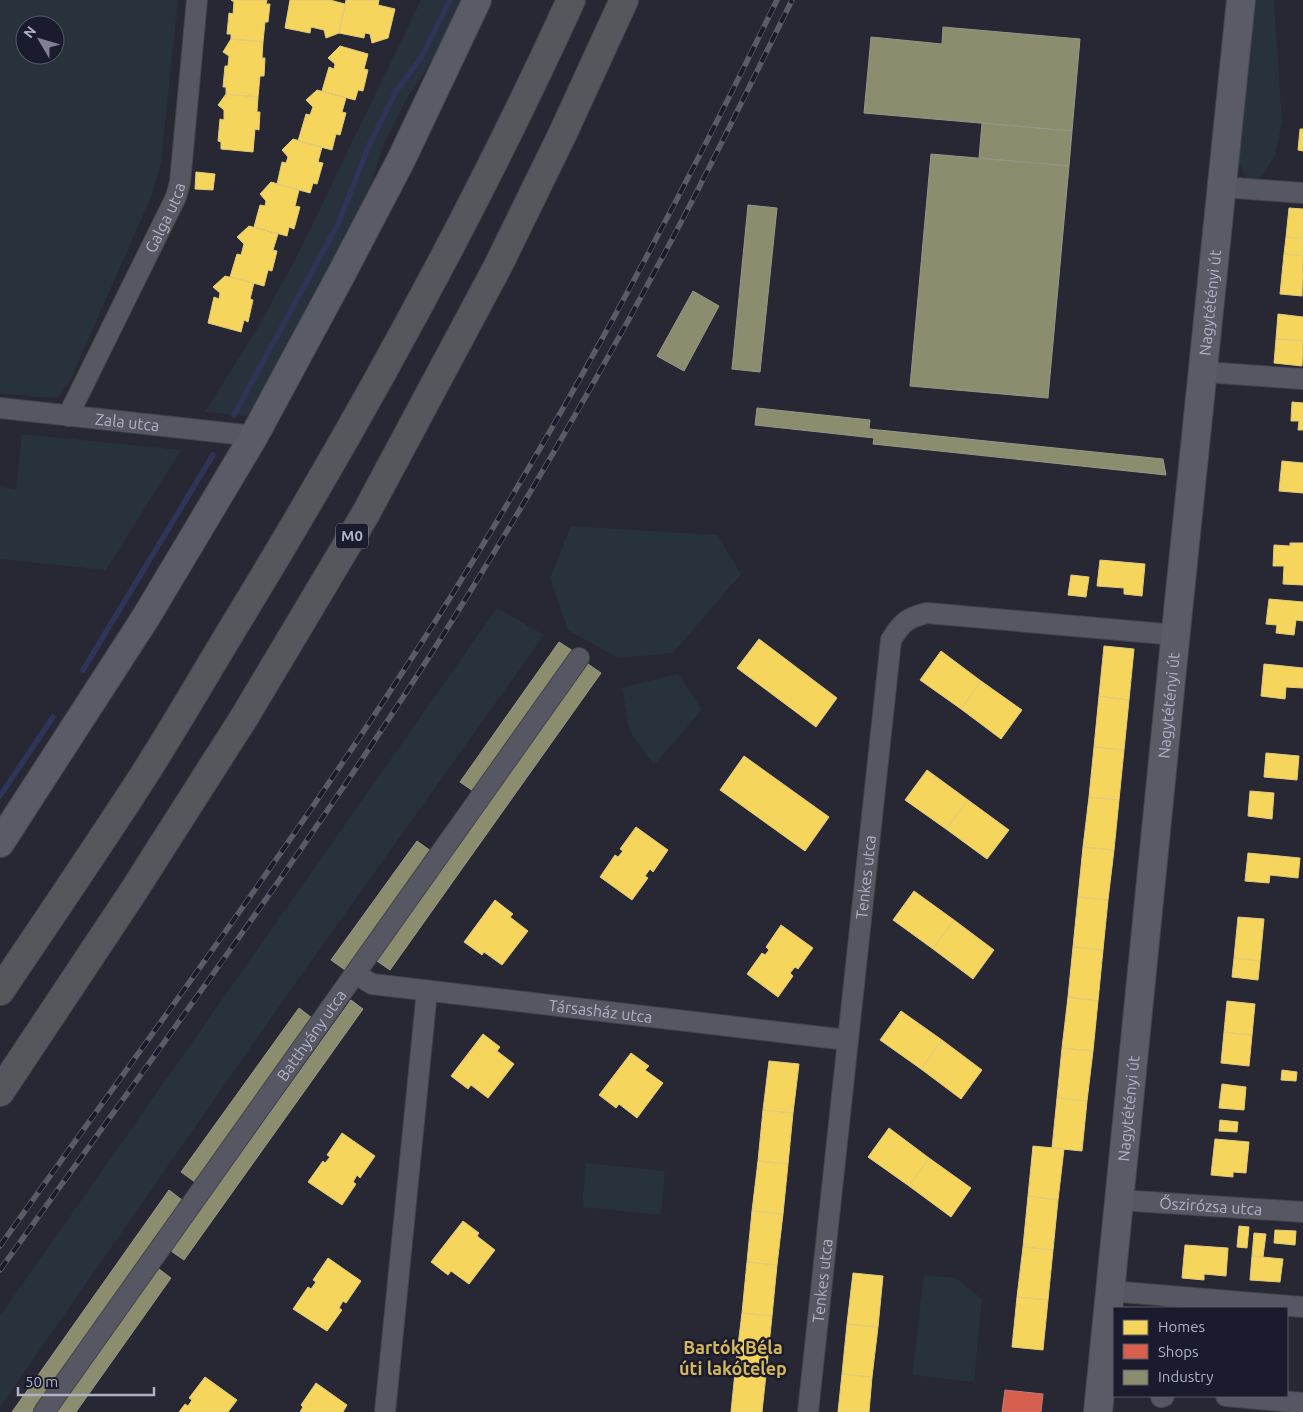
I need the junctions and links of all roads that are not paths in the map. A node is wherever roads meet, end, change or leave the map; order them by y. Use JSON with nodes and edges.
{"nodes":[{"id":1,"x":197,"y":0,"type":"edge"},
{"id":2,"x":477,"y":0,"type":"edge"},
{"id":3,"x":570,"y":0,"type":"edge"},
{"id":4,"x":624,"y":0,"type":"edge"},
{"id":5,"x":1241,"y":0,"type":"edge"},
{"id":6,"x":1222,"y":187,"type":"junction"},
{"id":7,"x":1303,"y":193,"type":"edge"},
{"id":8,"x":1204,"y":372,"type":"junction"},
{"id":9,"x":1303,"y":379,"type":"edge"},
{"id":10,"x":0,"y":408,"type":"edge"},
{"id":11,"x":68,"y":416,"type":"junction"},
{"id":12,"x":254,"y":436,"type":"junction"},
{"id":13,"x":1176,"y":635,"type":"junction"},
{"id":14,"x":579,"y":658,"type":"dead end"},
{"id":15,"x":0,"y":843,"type":"edge"},
{"id":16,"x":356,"y":974,"type":"junction"},
{"id":17,"x":0,"y":991,"type":"edge"},
{"id":18,"x":427,"y":991,"type":"junction"},
{"id":19,"x":847,"y":1040,"type":"junction"},
{"id":20,"x":0,"y":1092,"type":"edge"},
{"id":21,"x":1119,"y":1200,"type":"junction"},
{"id":22,"x":1303,"y":1212,"type":"edge"},
{"id":23,"x":1110,"y":1291,"type":"junction"},
{"id":24,"x":1303,"y":1307,"type":"edge"},
{"id":25,"x":1237,"y":1397,"type":"edge"},
{"id":26,"x":1303,"y":1403,"type":"edge"},
{"id":27,"x":44,"y":1412,"type":"edge"},
{"id":28,"x":385,"y":1412,"type":"edge"},
{"id":29,"x":808,"y":1412,"type":"edge"},
{"id":30,"x":1098,"y":1412,"type":"edge"}],
"edges":[{"from":1,"to":11,"type":"street","name":"Galga utca"},
{"from":2,"to":12,"type":"main road"},
{"from":3,"to":17,"type":"highway"},
{"from":4,"to":20,"type":"highway","number":"M0"},
{"from":5,"to":6,"type":"main road","name":"Nagytétényi út"},
{"from":6,"to":7,"type":"street"},
{"from":6,"to":8,"type":"main road","name":"Nagytétényi út"},
{"from":8,"to":9,"type":"street"},
{"from":8,"to":13,"type":"main road","name":"Nagytétényi út"},
{"from":10,"to":11,"type":"street","name":"Zala utca"},
{"from":11,"to":12,"type":"street","name":"Zala utca"},
{"from":12,"to":15,"type":"main road"},
{"from":13,"to":19,"type":"street","name":"Tenkes utca"},
{"from":13,"to":21,"type":"main road","name":"Nagytétényi út"},
{"from":14,"to":16,"type":"street","name":"Batthyány utca"},
{"from":16,"to":18,"type":"street","name":"Társasház utca"},
{"from":16,"to":27,"type":"street","name":"Batthyány utca"},
{"from":18,"to":19,"type":"street","name":"Társasház utca"},
{"from":18,"to":28,"type":"street"},
{"from":19,"to":29,"type":"street","name":"Tenkes utca"},
{"from":21,"to":22,"type":"street","name":"Őszirózsa utca"},
{"from":21,"to":23,"type":"main road","name":"Nagytétényi út"},
{"from":23,"to":24,"type":"street"},
{"from":23,"to":30,"type":"main road","name":"Nagytétényi út"},
{"from":25,"to":26,"type":"street"}]}
